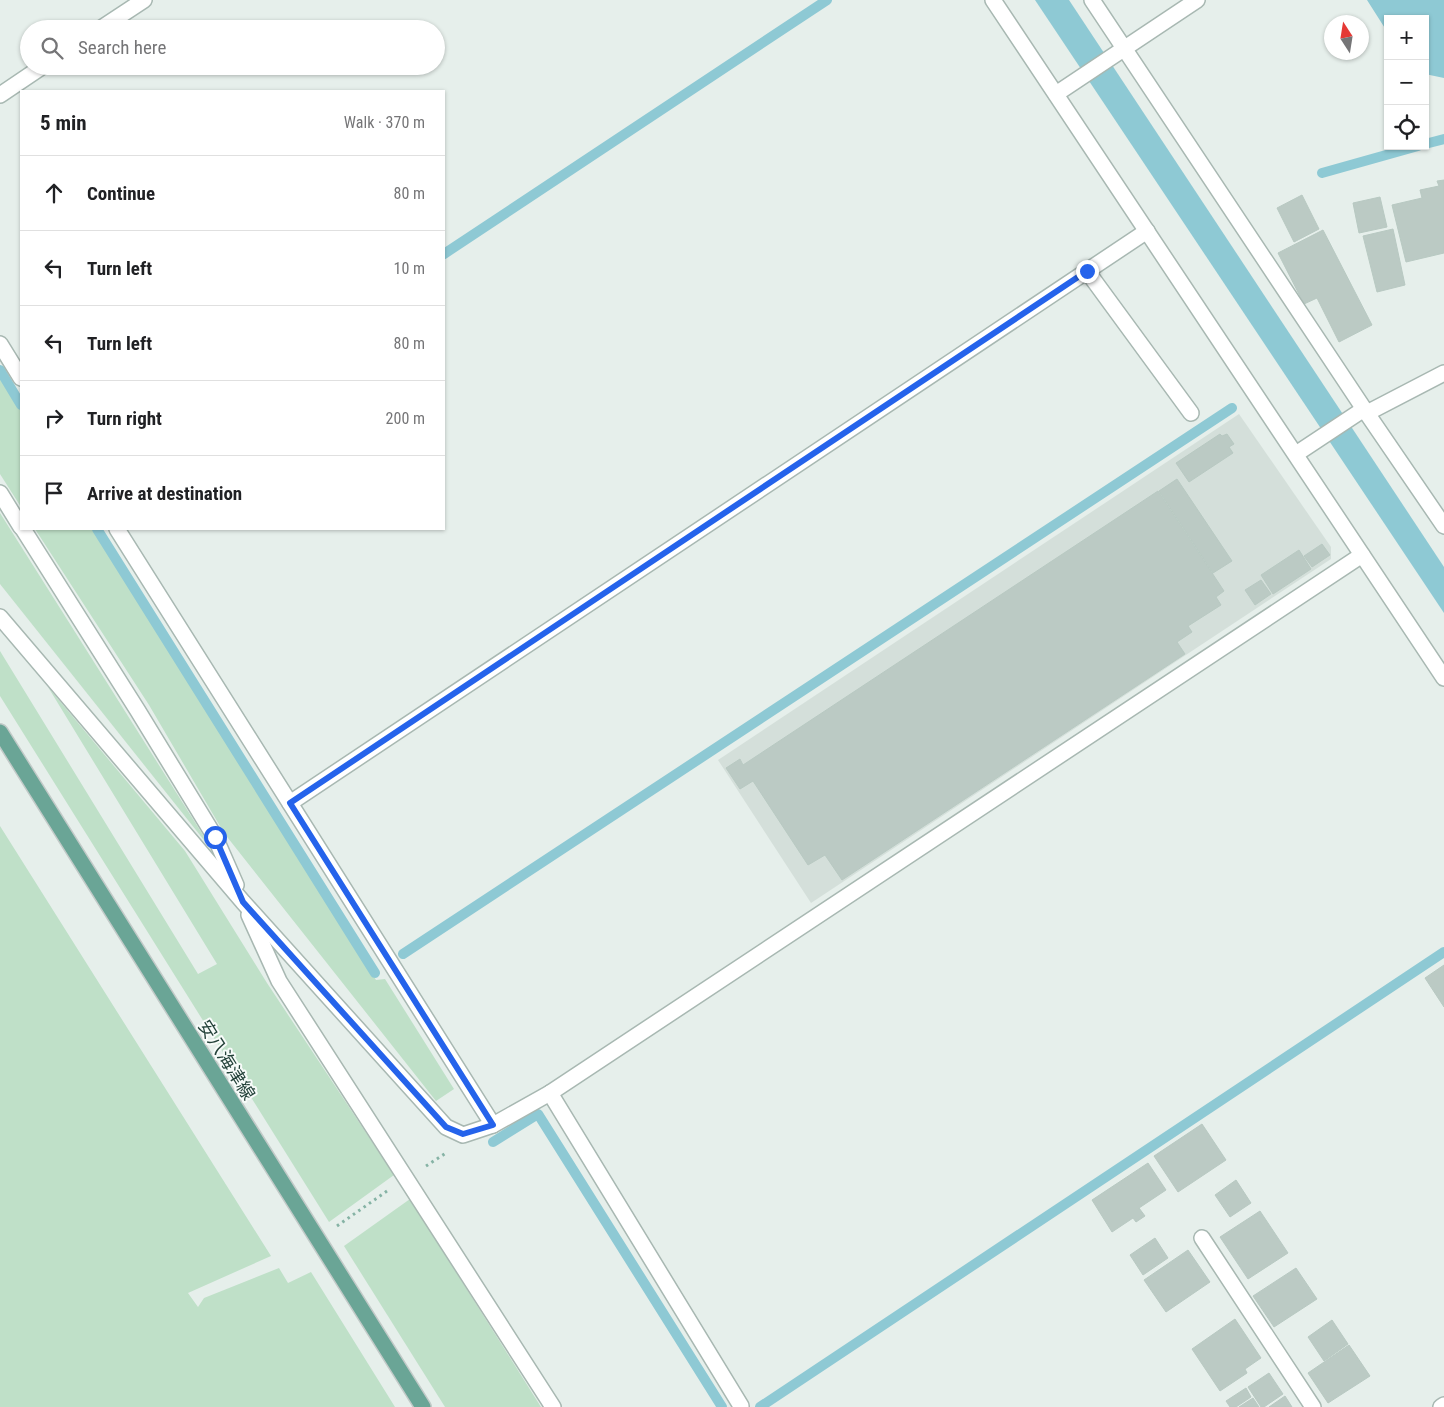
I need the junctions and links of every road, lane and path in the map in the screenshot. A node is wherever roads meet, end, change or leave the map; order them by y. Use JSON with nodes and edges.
{"nodes":[{"id":1,"x":144,"y":0,"type":"edge"},
{"id":2,"x":993,"y":0,"type":"edge"},
{"id":3,"x":1092,"y":0,"type":"edge"},
{"id":4,"x":1197,"y":0,"type":"edge"},
{"id":5,"x":114,"y":20,"type":"edge"},
{"id":6,"x":1119,"y":52,"type":"junction"},
{"id":7,"x":30,"y":75,"type":"edge"},
{"id":8,"x":1056,"y":94,"type":"junction"},
{"id":9,"x":0,"y":95,"type":"edge"},
{"id":10,"x":1147,"y":231,"type":"junction"},
{"id":11,"x":1087,"y":271,"type":"junction"},
{"id":12,"x":0,"y":344,"type":"edge"},
{"id":13,"x":1444,"y":373,"type":"edge"},
{"id":14,"x":20,"y":376,"type":"edge"},
{"id":15,"x":1191,"y":413,"type":"dead end"},
{"id":16,"x":1362,"y":413,"type":"junction"},
{"id":17,"x":1296,"y":454,"type":"junction"},
{"id":18,"x":0,"y":493,"type":"edge"},
{"id":19,"x":20,"y":525,"type":"edge"},
{"id":20,"x":1444,"y":526,"type":"edge"},
{"id":21,"x":23,"y":530,"type":"edge"},
{"id":22,"x":118,"y":530,"type":"edge"},
{"id":23,"x":1362,"y":555,"type":"junction"},
{"id":24,"x":0,"y":617,"type":"edge"},
{"id":25,"x":1444,"y":678,"type":"edge"},
{"id":26,"x":0,"y":732,"type":"edge"},
{"id":27,"x":290,"y":803,"type":"junction"},
{"id":28,"x":243,"y":902,"type":"junction"},
{"id":29,"x":550,"y":1093,"type":"junction"},
{"id":30,"x":493,"y":1125,"type":"junction"},
{"id":31,"x":1202,"y":1238,"type":"dead end"},
{"id":32,"x":741,"y":1406,"type":"edge"},
{"id":33,"x":422,"y":1407,"type":"edge"},
{"id":34,"x":553,"y":1407,"type":"edge"},
{"id":35,"x":1313,"y":1407,"type":"edge"}],
"edges":[{"from":1,"to":5,"type":"street"},
{"from":2,"to":8,"type":"street"},
{"from":3,"to":6,"type":"street"},
{"from":4,"to":6,"type":"street"},
{"from":6,"to":8,"type":"street"},
{"from":6,"to":16,"type":"street"},
{"from":7,"to":9,"type":"street"},
{"from":8,"to":10,"type":"street"},
{"from":10,"to":11,"type":"street"},
{"from":10,"to":17,"type":"street"},
{"from":11,"to":15,"type":"street"},
{"from":11,"to":27,"type":"street"},
{"from":12,"to":14,"type":"street"},
{"from":13,"to":16,"type":"street"},
{"from":16,"to":17,"type":"street"},
{"from":16,"to":20,"type":"street"},
{"from":17,"to":23,"type":"street"},
{"from":18,"to":19,"type":"street"},
{"from":21,"to":28,"type":"street"},
{"from":22,"to":27,"type":"street"},
{"from":23,"to":25,"type":"street"},
{"from":23,"to":29,"type":"street"},
{"from":24,"to":28,"type":"street"},
{"from":26,"to":33,"type":"main road","name":"安八海津線"},
{"from":27,"to":30,"type":"street"},
{"from":28,"to":30,"type":"street"},
{"from":28,"to":34,"type":"street"},
{"from":29,"to":30,"type":"street"},
{"from":29,"to":32,"type":"street"},
{"from":31,"to":35,"type":"street"}]}
